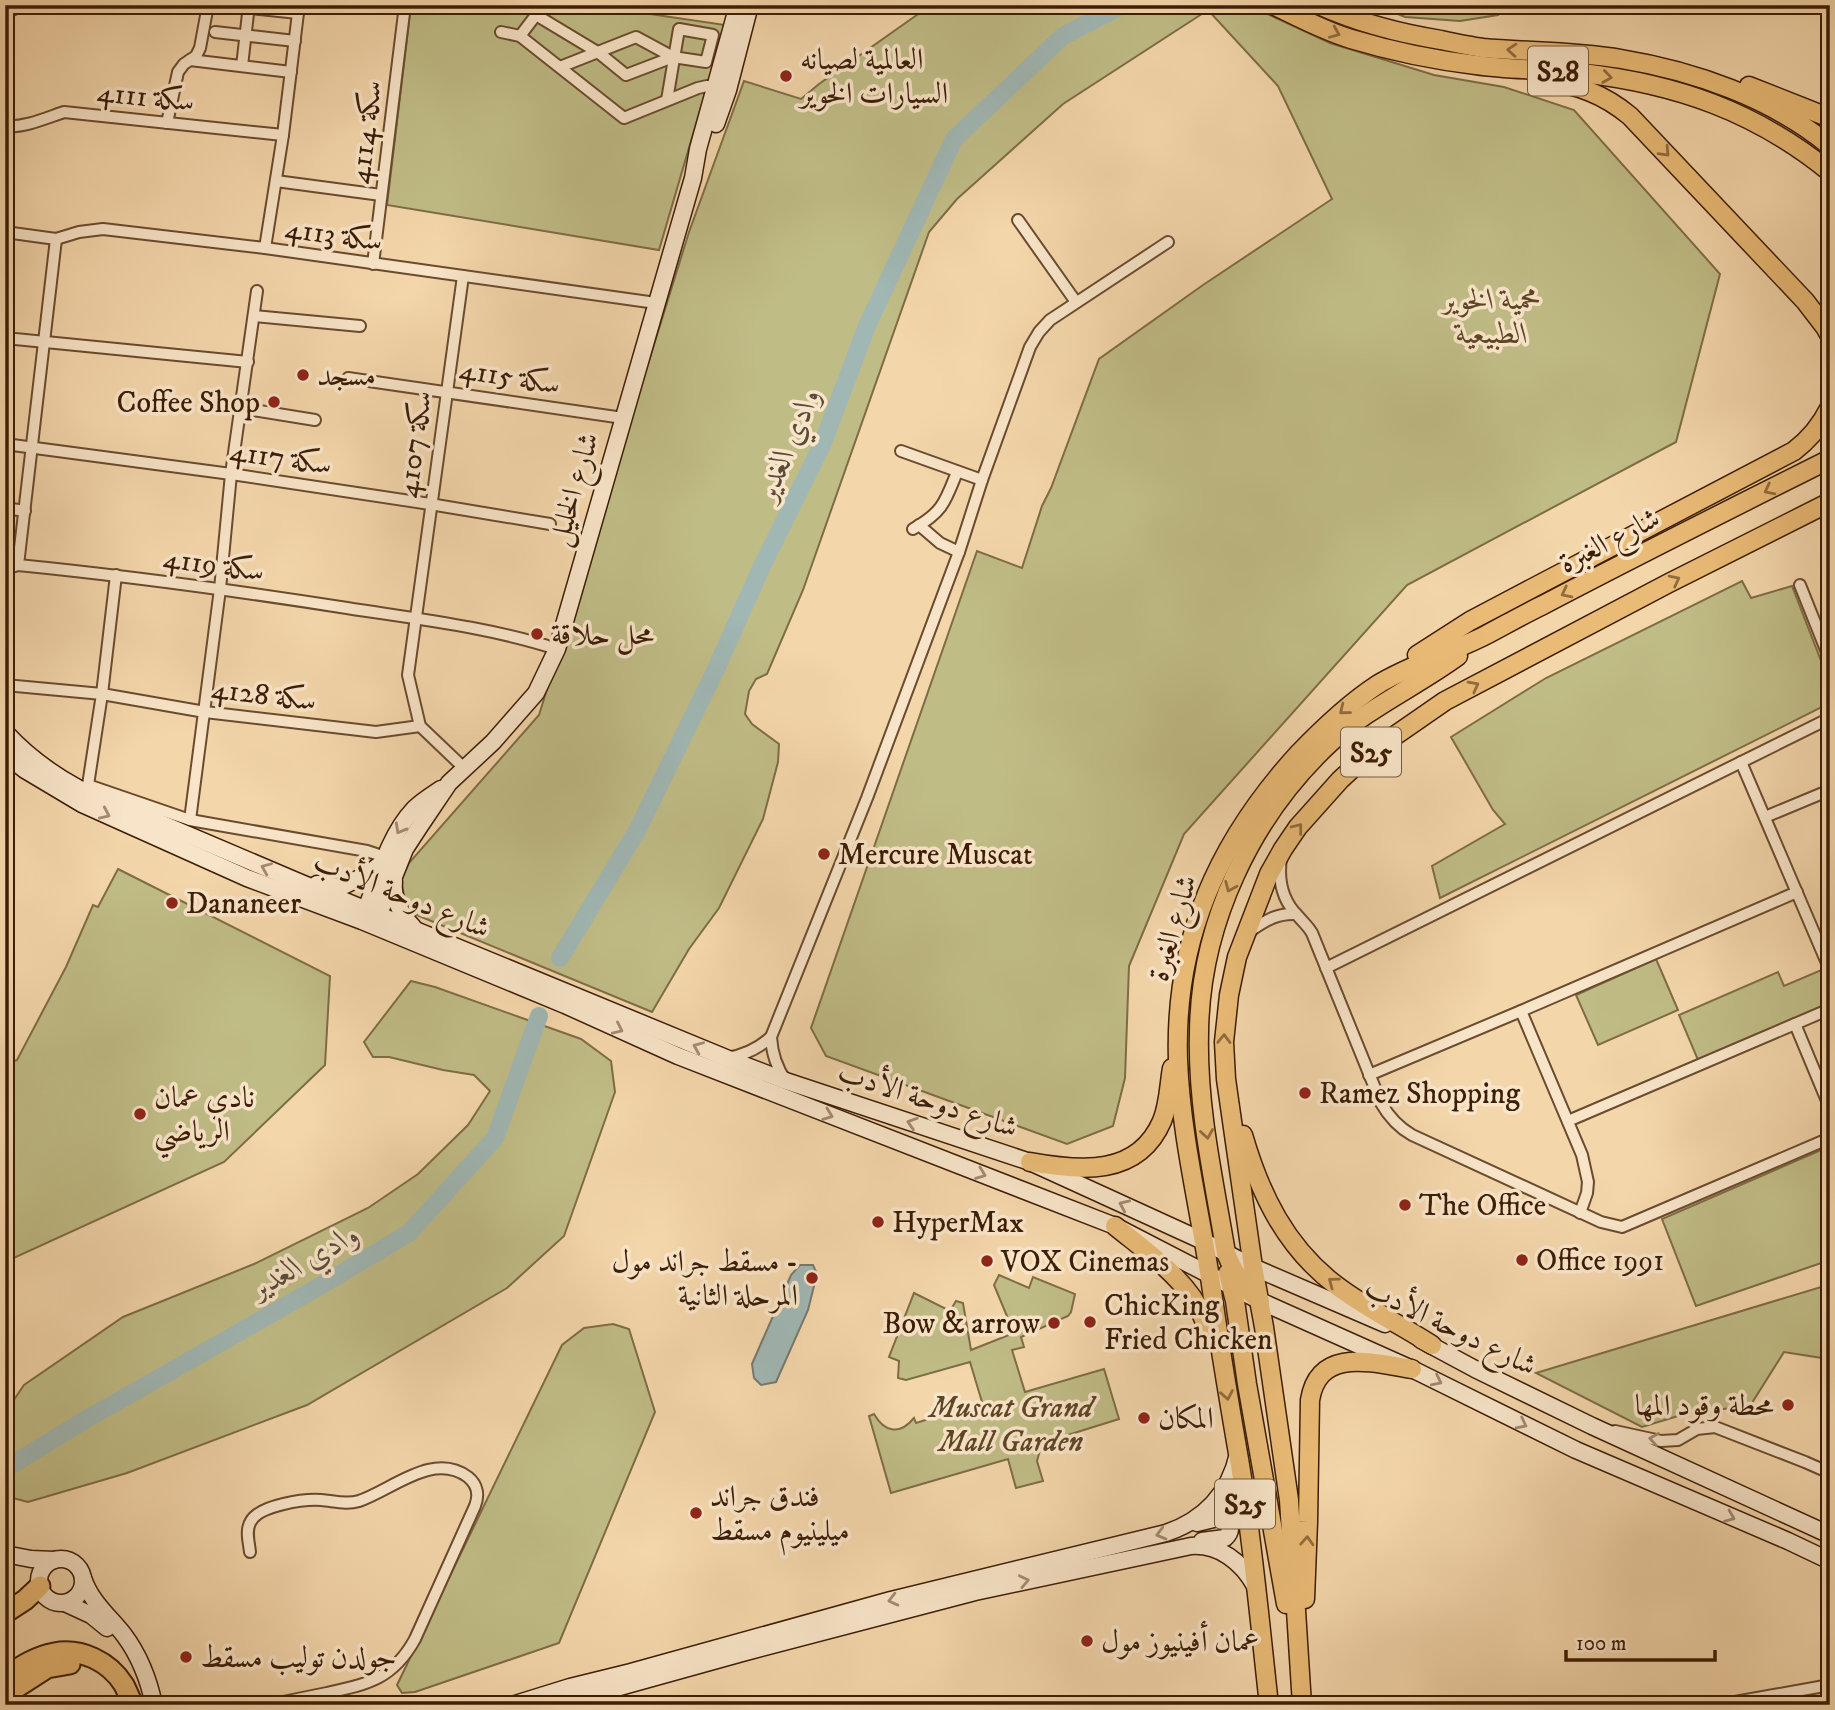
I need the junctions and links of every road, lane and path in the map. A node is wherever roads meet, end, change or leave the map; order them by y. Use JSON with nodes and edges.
{"nodes":[{"id":1,"x":23,"y":5,"type":"edge"},
{"id":2,"x":208,"y":5,"type":"edge"},
{"id":3,"x":222,"y":5,"type":"edge"},
{"id":4,"x":405,"y":5,"type":"edge"},
{"id":5,"x":738,"y":5,"type":"edge"},
{"id":6,"x":750,"y":5,"type":"edge"},
{"id":7,"x":1273,"y":5,"type":"edge"},
{"id":8,"x":1319,"y":5,"type":"edge"},
{"id":9,"x":248,"y":6,"type":"edge"},
{"id":10,"x":299,"y":9,"type":"edge"},
{"id":11,"x":5,"y":13,"type":"edge"},
{"id":12,"x":215,"y":32,"type":"dead end"},
{"id":13,"x":501,"y":32,"type":"dead end"},
{"id":14,"x":245,"y":36,"type":"junction"},
{"id":15,"x":520,"y":36,"type":"junction"},
{"id":16,"x":295,"y":41,"type":"junction"},
{"id":17,"x":599,"y":53,"type":"junction"},
{"id":18,"x":1597,"y":56,"type":"junction"},
{"id":19,"x":673,"y":57,"type":"junction"},
{"id":20,"x":190,"y":60,"type":"junction"},
{"id":21,"x":1475,"y":65,"type":"junction"},
{"id":22,"x":242,"y":66,"type":"junction"},
{"id":23,"x":560,"y":67,"type":"junction"},
{"id":24,"x":291,"y":72,"type":"junction"},
{"id":25,"x":722,"y":88,"type":"junction"},
{"id":26,"x":667,"y":100,"type":"junction"},
{"id":27,"x":1830,"y":118,"type":"edge"},
{"id":28,"x":167,"y":123,"type":"junction"},
{"id":29,"x":5,"y":126,"type":"edge"},
{"id":30,"x":283,"y":135,"type":"junction"},
{"id":31,"x":1830,"y":146,"type":"edge"},
{"id":32,"x":1830,"y":172,"type":"edge"},
{"id":33,"x":276,"y":181,"type":"junction"},
{"id":34,"x":382,"y":195,"type":"junction"},
{"id":35,"x":1018,"y":220,"type":"dead end"},
{"id":36,"x":5,"y":232,"type":"edge"},
{"id":37,"x":56,"y":239,"type":"junction"},
{"id":38,"x":1168,"y":242,"type":"dead end"},
{"id":39,"x":265,"y":248,"type":"junction"},
{"id":40,"x":373,"y":264,"type":"junction"},
{"id":41,"x":463,"y":276,"type":"junction"},
{"id":42,"x":257,"y":291,"type":"dead end"},
{"id":43,"x":1076,"y":302,"type":"junction"},
{"id":44,"x":656,"y":303,"type":"junction"},
{"id":45,"x":254,"y":316,"type":"junction"},
{"id":46,"x":360,"y":326,"type":"dead end"},
{"id":47,"x":1830,"y":336,"type":"edge"},
{"id":48,"x":5,"y":338,"type":"edge"},
{"id":49,"x":44,"y":343,"type":"junction"},
{"id":50,"x":248,"y":362,"type":"junction"},
{"id":51,"x":348,"y":378,"type":"dead end"},
{"id":52,"x":447,"y":391,"type":"junction"},
{"id":53,"x":1830,"y":407,"type":"edge"},
{"id":54,"x":241,"y":408,"type":"junction"},
{"id":55,"x":623,"y":418,"type":"junction"},
{"id":56,"x":315,"y":420,"type":"dead end"},
{"id":57,"x":5,"y":444,"type":"edge"},
{"id":58,"x":31,"y":448,"type":"junction"},
{"id":59,"x":901,"y":450,"type":"dead end"},
{"id":60,"x":1830,"y":459,"type":"edge"},
{"id":61,"x":957,"y":472,"type":"junction"},
{"id":62,"x":231,"y":474,"type":"junction"},
{"id":63,"x":982,"y":480,"type":"junction"},
{"id":64,"x":1830,"y":502,"type":"edge"},
{"id":65,"x":430,"y":504,"type":"junction"},
{"id":66,"x":5,"y":508,"type":"edge"},
{"id":67,"x":24,"y":512,"type":"junction"},
{"id":68,"x":550,"y":524,"type":"dead end"},
{"id":69,"x":959,"y":552,"type":"junction"},
{"id":70,"x":18,"y":565,"type":"junction"},
{"id":71,"x":5,"y":569,"type":"edge"},
{"id":72,"x":116,"y":575,"type":"junction"},
{"id":73,"x":1800,"y":585,"type":"dead end"},
{"id":74,"x":220,"y":589,"type":"junction"},
{"id":75,"x":415,"y":618,"type":"junction"},
{"id":76,"x":1483,"y":637,"type":"junction"},
{"id":77,"x":557,"y":649,"type":"junction"},
{"id":78,"x":1830,"y":660,"type":"edge"},
{"id":79,"x":5,"y":685,"type":"edge"},
{"id":80,"x":1378,"y":685,"type":"junction"},
{"id":81,"x":102,"y":694,"type":"junction"},
{"id":82,"x":205,"y":712,"type":"junction"},
{"id":83,"x":1830,"y":718,"type":"edge"},
{"id":84,"x":420,"y":726,"type":"junction"},
{"id":85,"x":5,"y":732,"type":"edge"},
{"id":86,"x":5,"y":754,"type":"edge"},
{"id":87,"x":1741,"y":762,"type":"junction"},
{"id":88,"x":464,"y":768,"type":"junction"},
{"id":89,"x":5,"y":771,"type":"edge"},
{"id":90,"x":25,"y":771,"type":"junction"},
{"id":91,"x":1830,"y":790,"type":"edge"},
{"id":92,"x":1765,"y":817,"type":"junction"},
{"id":93,"x":190,"y":820,"type":"junction"},
{"id":94,"x":1283,"y":849,"type":"junction"},
{"id":95,"x":387,"y":864,"type":"junction"},
{"id":96,"x":299,"y":882,"type":"junction"},
{"id":97,"x":1797,"y":892,"type":"junction"},
{"id":98,"x":1296,"y":915,"type":"junction"},
{"id":99,"x":370,"y":918,"type":"junction"},
{"id":100,"x":414,"y":929,"type":"junction"},
{"id":101,"x":1245,"y":934,"type":"junction"},
{"id":102,"x":1326,"y":968,"type":"junction"},
{"id":103,"x":1830,"y":970,"type":"edge"},
{"id":104,"x":1830,"y":1009,"type":"edge"},
{"id":105,"x":1521,"y":1012,"type":"junction"},
{"id":106,"x":1795,"y":1024,"type":"junction"},
{"id":107,"x":1178,"y":1026,"type":"junction"},
{"id":108,"x":771,"y":1037,"type":"junction"},
{"id":109,"x":726,"y":1058,"type":"junction"},
{"id":110,"x":1369,"y":1075,"type":"junction"},
{"id":111,"x":1226,"y":1079,"type":"junction"},
{"id":112,"x":786,"y":1081,"type":"junction"},
{"id":113,"x":1830,"y":1108,"type":"edge"},
{"id":114,"x":1568,"y":1121,"type":"junction"},
{"id":115,"x":1830,"y":1138,"type":"edge"},
{"id":116,"x":1030,"y":1163,"type":"junction"},
{"id":117,"x":1580,"y":1213,"type":"junction"},
{"id":118,"x":1115,"y":1226,"type":"junction"},
{"id":119,"x":1203,"y":1241,"type":"junction"},
{"id":120,"x":1226,"y":1253,"type":"junction"},
{"id":121,"x":1253,"y":1268,"type":"junction"},
{"id":122,"x":1209,"y":1275,"type":"junction"},
{"id":123,"x":1234,"y":1294,"type":"junction"},
{"id":124,"x":1260,"y":1301,"type":"junction"},
{"id":125,"x":1213,"y":1303,"type":"junction"},
{"id":126,"x":1432,"y":1345,"type":"junction"},
{"id":127,"x":1222,"y":1363,"type":"junction"},
{"id":128,"x":1412,"y":1369,"type":"junction"},
{"id":129,"x":1592,"y":1426,"type":"junction"},
{"id":130,"x":1238,"y":1454,"type":"junction"},
{"id":131,"x":1830,"y":1474,"type":"edge"},
{"id":132,"x":1189,"y":1523,"type":"junction"},
{"id":133,"x":1830,"y":1535,"type":"edge"},
{"id":134,"x":1191,"y":1546,"type":"junction"},
{"id":135,"x":250,"y":1552,"type":"dead end"},
{"id":136,"x":5,"y":1554,"type":"edge"},
{"id":137,"x":54,"y":1560,"type":"junction"},
{"id":138,"x":1830,"y":1561,"type":"edge"},
{"id":139,"x":5,"y":1562,"type":"edge"},
{"id":140,"x":83,"y":1578,"type":"junction"},
{"id":141,"x":39,"y":1583,"type":"junction"},
{"id":142,"x":1255,"y":1586,"type":"junction"},
{"id":143,"x":65,"y":1602,"type":"junction"},
{"id":144,"x":5,"y":1613,"type":"edge"},
{"id":145,"x":5,"y":1677,"type":"edge"},
{"id":146,"x":1300,"y":1683,"type":"junction"},
{"id":147,"x":1830,"y":1685,"type":"edge"},
{"id":148,"x":5,"y":1695,"type":"edge"},
{"id":149,"x":122,"y":1705,"type":"edge"},
{"id":150,"x":133,"y":1705,"type":"edge"},
{"id":151,"x":145,"y":1705,"type":"edge"},
{"id":152,"x":154,"y":1705,"type":"edge"},
{"id":153,"x":268,"y":1705,"type":"edge"},
{"id":154,"x":512,"y":1705,"type":"edge"},
{"id":155,"x":555,"y":1705,"type":"edge"},
{"id":156,"x":1269,"y":1705,"type":"edge"},
{"id":157,"x":1302,"y":1705,"type":"edge"},
{"id":158,"x":1718,"y":1705,"type":"edge"}],
"edges":[{"from":1,"to":11,"type":"street"},
{"from":2,"to":20,"type":"street"},
{"from":3,"to":9,"type":"street"},
{"from":4,"to":34,"type":"street","name":"سكة 4114"},
{"from":5,"to":25,"type":"main road","name":"شارع الخليل"},
{"from":6,"to":25,"type":"main road","name":"شارع الخليل"},
{"from":7,"to":21,"type":"main road","number":"S28","one_way":true},
{"from":18,"to":8,"type":"main road","number":"S28","one_way":true},
{"from":9,"to":10,"type":"street"},
{"from":9,"to":14,"type":"street"},
{"from":10,"to":16,"type":"street"},
{"from":12,"to":14,"type":"street"},
{"from":13,"to":15,"type":"street"},
{"from":14,"to":16,"type":"street"},
{"from":14,"to":22,"type":"street"},
{"from":15,"to":17,"type":"street"},
{"from":15,"to":23,"type":"street"},
{"from":16,"to":24,"type":"street"},
{"from":17,"to":19,"type":"street"},
{"from":17,"to":19,"type":"street"},
{"from":17,"to":23,"type":"street"},
{"from":18,"to":27,"type":"main road"},
{"from":18,"to":31,"type":"main road","number":"S28"},
{"from":19,"to":26,"type":"street"},
{"from":20,"to":22,"type":"street"},
{"from":20,"to":28,"type":"street"},
{"from":21,"to":32,"type":"main road","number":"S28","one_way":true},
{"from":21,"to":47,"type":"main road","one_way":true},
{"from":22,"to":24,"type":"street"},
{"from":23,"to":26,"type":"street"},
{"from":24,"to":30,"type":"street"},
{"from":25,"to":26,"type":"street"},
{"from":25,"to":44,"type":"main road","name":"شارع الخليل"},
{"from":28,"to":29,"type":"street","name":"سكة 4111"},
{"from":28,"to":30,"type":"street","name":"سكة 4111"},
{"from":30,"to":33,"type":"street"},
{"from":33,"to":34,"type":"street"},
{"from":33,"to":39,"type":"street"},
{"from":34,"to":40,"type":"street","name":"سكة 4114"},
{"from":35,"to":43,"type":"street"},
{"from":36,"to":37,"type":"street","name":"سكة 4113"},
{"from":37,"to":39,"type":"street","name":"سكة 4113"},
{"from":37,"to":49,"type":"street"},
{"from":38,"to":43,"type":"street"},
{"from":39,"to":40,"type":"street","name":"سكة 4113"},
{"from":40,"to":41,"type":"street","name":"سكة 4113"},
{"from":41,"to":44,"type":"street","name":"سكة 4113"},
{"from":41,"to":52,"type":"street","name":"سكة 4107"},
{"from":42,"to":45,"type":"street"},
{"from":43,"to":63,"type":"street"},
{"from":44,"to":55,"type":"main road","name":"شارع الخليل"},
{"from":45,"to":46,"type":"street"},
{"from":45,"to":50,"type":"street"},
{"from":48,"to":49,"type":"street"},
{"from":49,"to":50,"type":"street"},
{"from":49,"to":58,"type":"street"},
{"from":50,"to":54,"type":"street"},
{"from":51,"to":52,"type":"street","name":"سكة 4115"},
{"from":52,"to":55,"type":"street","name":"سكة 4115"},
{"from":52,"to":65,"type":"street","name":"سكة 4107"},
{"from":53,"to":80,"type":"main road"},
{"from":54,"to":56,"type":"street"},
{"from":54,"to":62,"type":"street"},
{"from":55,"to":77,"type":"main road","name":"شارع الخليل"},
{"from":57,"to":58,"type":"street","name":"سكة 4117"},
{"from":58,"to":62,"type":"street","name":"سكة 4117"},
{"from":58,"to":67,"type":"street"},
{"from":59,"to":61,"type":"street"},
{"from":60,"to":76,"type":"main road","name":"شارع الغبرة","number":"S25","one_way":true},
{"from":61,"to":63,"type":"street"},
{"from":61,"to":69,"type":"street"},
{"from":62,"to":65,"type":"street","name":"سكة 4117"},
{"from":62,"to":74,"type":"street"},
{"from":63,"to":69,"type":"street"},
{"from":94,"to":64,"type":"main road","number":"S25","one_way":true},
{"from":65,"to":68,"type":"street","name":"سكة 4117"},
{"from":65,"to":75,"type":"street","name":"سكة 4107"},
{"from":66,"to":67,"type":"street"},
{"from":67,"to":70,"type":"street"},
{"from":69,"to":108,"type":"street"},
{"from":70,"to":71,"type":"street","name":"سكة 4119"},
{"from":70,"to":72,"type":"street","name":"سكة 4119"},
{"from":72,"to":74,"type":"street","name":"سكة 4119"},
{"from":72,"to":81,"type":"street"},
{"from":73,"to":78,"type":"street"},
{"from":74,"to":75,"type":"street","name":"سكة 4119"},
{"from":74,"to":82,"type":"street"},
{"from":75,"to":77,"type":"street","name":"سكة 4119"},
{"from":75,"to":84,"type":"street"},
{"from":76,"to":80,"type":"main road","name":"شارع الغبرة","number":"S25"},
{"from":76,"to":120,"type":"main road","one_way":true},
{"from":77,"to":88,"type":"main road","name":"شارع الخليل"},
{"from":79,"to":81,"type":"street","name":"سكة 4128"},
{"from":80,"to":107,"type":"main road","name":"شارع الغبرة","number":"S25","one_way":true},
{"from":81,"to":82,"type":"street","name":"سكة 4128"},
{"from":81,"to":93,"type":"street"},
{"from":82,"to":84,"type":"street","name":"سكة 4128"},
{"from":82,"to":93,"type":"street"},
{"from":83,"to":87,"type":"street"},
{"from":84,"to":88,"type":"street"},
{"from":96,"to":85,"type":"main road","name":"شارع دوحة الأدب","one_way":true},
{"from":86,"to":90,"type":"main road","name":"شارع دوحة الأدب"},
{"from":87,"to":92,"type":"street"},
{"from":87,"to":102,"type":"street"},
{"from":88,"to":95,"type":"main road","name":"شارع الخليل"},
{"from":89,"to":90,"type":"main road"},
{"from":90,"to":99,"type":"main road","name":"شارع دوحة الأدب","one_way":true},
{"from":91,"to":92,"type":"street"},
{"from":92,"to":97,"type":"street"},
{"from":93,"to":95,"type":"street"},
{"from":94,"to":98,"type":"street"},
{"from":94,"to":101,"type":"main road","number":"S25"},
{"from":95,"to":96,"type":"main road"},
{"from":95,"to":99,"type":"main road","name":"شارع الخليل"},
{"from":95,"to":100,"type":"main road"},
{"from":96,"to":99,"type":"main road","name":"شارع دوحة الأدب"},
{"from":97,"to":103,"type":"street"},
{"from":97,"to":105,"type":"street"},
{"from":98,"to":101,"type":"street"},
{"from":98,"to":102,"type":"street"},
{"from":99,"to":100,"type":"main road","name":"شارع دوحة الأدب"},
{"from":99,"to":118,"type":"main road","name":"شارع دوحة الأدب","one_way":true},
{"from":109,"to":100,"type":"main road","name":"شارع دوحة الأدب","one_way":true},
{"from":111,"to":101,"type":"main road","number":"S25","one_way":true},
{"from":102,"to":110,"type":"street"},
{"from":104,"to":106,"type":"street"},
{"from":105,"to":110,"type":"street"},
{"from":105,"to":114,"type":"street"},
{"from":106,"to":113,"type":"street"},
{"from":106,"to":114,"type":"street"},
{"from":107,"to":116,"type":"main road"},
{"from":107,"to":119,"type":"main road","name":"شارع الغبرة","number":"S25"},
{"from":108,"to":109,"type":"street"},
{"from":108,"to":112,"type":"street"},
{"from":109,"to":112,"type":"main road","name":"شارع دوحة الأدب"},
{"from":110,"to":117,"type":"street"},
{"from":111,"to":121,"type":"main road","number":"S25"},
{"from":126,"to":111,"type":"main road","one_way":true},
{"from":116,"to":112,"type":"main road","name":"شارع دوحة الأدب","one_way":true},
{"from":114,"to":117,"type":"street"},
{"from":115,"to":117,"type":"street"},
{"from":119,"to":116,"type":"main road","name":"شارع دوحة الأدب","one_way":true},
{"from":118,"to":122,"type":"main road","name":"شارع دوحة الأدب"},
{"from":118,"to":127,"type":"main road"},
{"from":119,"to":120,"type":"main road","name":"شارع دوحة الأدب"},
{"from":119,"to":122,"type":"main road","name":"شارع الغبرة","number":"S25"},
{"from":119,"to":123,"type":"main road"},
{"from":120,"to":121,"type":"main road","name":"شارع دوحة الأدب"},
{"from":120,"to":124,"type":"main road"},
{"from":121,"to":124,"type":"main road","number":"S25"},
{"from":121,"to":126,"type":"main road","name":"شارع دوحة الأدب"},
{"from":122,"to":123,"type":"main road","name":"شارع دوحة الأدب"},
{"from":122,"to":125,"type":"main road","name":"شارع الغبرة","number":"S25"},
{"from":123,"to":124,"type":"main road","name":"شارع دوحة الأدب"},
{"from":123,"to":125,"type":"main road"},
{"from":123,"to":146,"type":"main road"},
{"from":124,"to":128,"type":"main road","name":"شارع دوحة الأدب"},
{"from":124,"to":146,"type":"main road","number":"S25"},
{"from":125,"to":127,"type":"main road","name":"شارع الغبرة","number":"S25"},
{"from":126,"to":129,"type":"main road","name":"شارع دوحة الأدب"},
{"from":127,"to":130,"type":"main road","name":"شارع الغبرة","number":"S25","one_way":true},
{"from":128,"to":138,"type":"main road","name":"شارع دوحة الأدب","one_way":true},
{"from":146,"to":128,"type":"main road","one_way":true},
{"from":131,"to":129,"type":"street","one_way":true},
{"from":129,"to":133,"type":"main road","name":"شارع دوحة الأدب"},
{"from":130,"to":132,"type":"main road"},
{"from":130,"to":142,"type":"main road","name":"شارع الغبرة","number":"S25"},
{"from":132,"to":134,"type":"main road"},
{"from":132,"to":154,"type":"main road","one_way":true},
{"from":134,"to":142,"type":"main road"},
{"from":155,"to":134,"type":"main road","one_way":true},
{"from":135,"to":153,"type":"street"},
{"from":136,"to":137,"type":"main road"},
{"from":137,"to":140,"type":"main road"},
{"from":137,"to":141,"type":"main road"},
{"from":139,"to":141,"type":"main road"},
{"from":140,"to":143,"type":"main road"},
{"from":140,"to":152,"type":"main road"},
{"from":141,"to":143,"type":"main road"},
{"from":141,"to":144,"type":"highway"},
{"from":142,"to":156,"type":"main road","name":"شارع الغبرة","number":"S25"},
{"from":143,"to":151,"type":"main road"},
{"from":145,"to":150,"type":"highway"},
{"from":146,"to":157,"type":"main road","number":"S25"},
{"from":147,"to":158,"type":"street"},
{"from":148,"to":149,"type":"highway"}]}
